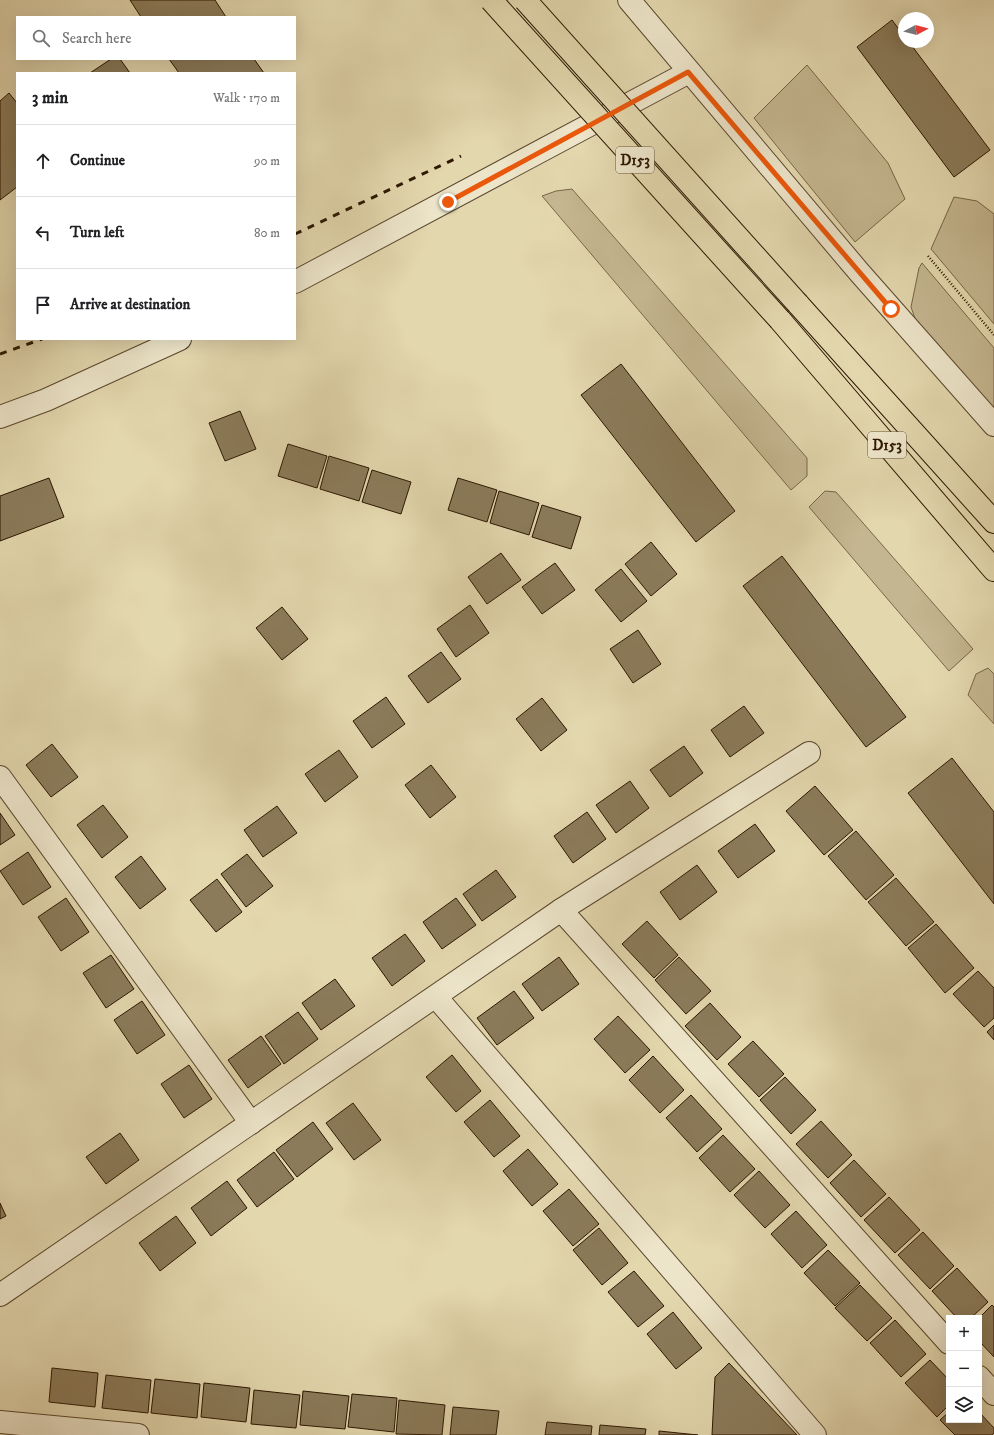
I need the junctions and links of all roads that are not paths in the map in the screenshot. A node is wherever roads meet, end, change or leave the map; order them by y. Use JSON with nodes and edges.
{"nodes":[{"id":1,"x":491,"y":0,"type":"edge"},
{"id":2,"x":525,"y":0,"type":"edge"},
{"id":3,"x":629,"y":0,"type":"edge"},
{"id":4,"x":688,"y":72,"type":"junction"},
{"id":5,"x":296,"y":281,"type":"edge"},
{"id":6,"x":178,"y":340,"type":"edge"},
{"id":7,"x":0,"y":417,"type":"edge"},
{"id":8,"x":994,"y":425,"type":"edge"},
{"id":9,"x":994,"y":522,"type":"edge"},
{"id":10,"x":994,"y":570,"type":"edge"},
{"id":11,"x":809,"y":753,"type":"dead end"},
{"id":12,"x":0,"y":777,"type":"edge"},
{"id":13,"x":561,"y":910,"type":"junction"},
{"id":14,"x":436,"y":997,"type":"junction"},
{"id":15,"x":251,"y":1123,"type":"junction"},
{"id":16,"x":0,"y":1296,"type":"edge"},
{"id":17,"x":946,"y":1340,"type":"edge"},
{"id":18,"x":982,"y":1380,"type":"edge"},
{"id":19,"x":994,"y":1394,"type":"edge"},
{"id":20,"x":0,"y":1422,"type":"edge"},
{"id":21,"x":138,"y":1435,"type":"edge"},
{"id":22,"x":815,"y":1435,"type":"edge"}],
"edges":[{"from":1,"to":10,"type":"main road","number":"D153","bridge":true},
{"from":2,"to":9,"type":"main road","number":"D153","bridge":true},
{"from":3,"to":4,"type":"street"},
{"from":4,"to":5,"type":"street"},
{"from":4,"to":8,"type":"street"},
{"from":6,"to":7,"type":"street"},
{"from":11,"to":13,"type":"street"},
{"from":12,"to":15,"type":"street"},
{"from":13,"to":14,"type":"street"},
{"from":13,"to":17,"type":"street"},
{"from":14,"to":15,"type":"street"},
{"from":14,"to":22,"type":"street"},
{"from":15,"to":16,"type":"street"},
{"from":18,"to":19,"type":"street"},
{"from":20,"to":21,"type":"street"}]}
